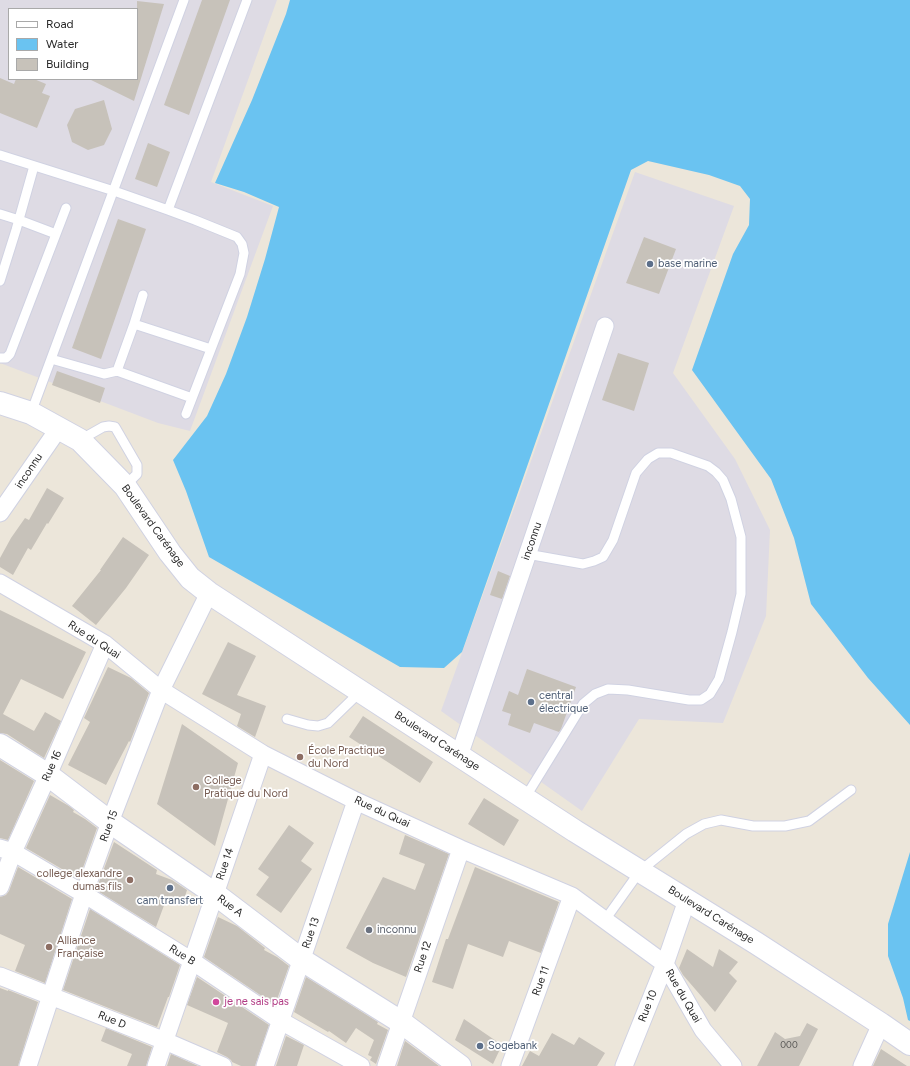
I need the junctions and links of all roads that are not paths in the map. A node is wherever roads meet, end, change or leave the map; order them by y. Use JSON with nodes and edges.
{"nodes":[{"id":1,"x":184,"y":0,"type":"edge"},
{"id":2,"x":246,"y":0,"type":"edge"},
{"id":3,"x":0,"y":155,"type":"edge"},
{"id":4,"x":34,"y":166,"type":"junction"},
{"id":5,"x":114,"y":191,"type":"junction"},
{"id":6,"x":66,"y":208,"type":"dead end"},
{"id":7,"x":168,"y":210,"type":"junction"},
{"id":8,"x":0,"y":214,"type":"edge"},
{"id":9,"x":18,"y":220,"type":"junction"},
{"id":10,"x":56,"y":234,"type":"junction"},
{"id":11,"x":0,"y":282,"type":"edge"},
{"id":12,"x":143,"y":294,"type":"dead end"},
{"id":13,"x":134,"y":324,"type":"junction"},
{"id":14,"x":605,"y":326,"type":"dead end"},
{"id":15,"x":211,"y":349,"type":"junction"},
{"id":16,"x":0,"y":358,"type":"edge"},
{"id":17,"x":51,"y":359,"type":"junction"},
{"id":18,"x":117,"y":371,"type":"junction"},
{"id":19,"x":192,"y":398,"type":"junction"},
{"id":20,"x":0,"y":403,"type":"edge"},
{"id":21,"x":31,"y":413,"type":"junction"},
{"id":22,"x":186,"y":414,"type":"dead end"},
{"id":23,"x":59,"y":428,"type":"junction"},
{"id":24,"x":80,"y":440,"type":"junction"},
{"id":25,"x":125,"y":486,"type":"junction"},
{"id":26,"x":0,"y":513,"type":"edge"},
{"id":27,"x":527,"y":554,"type":"junction"},
{"id":28,"x":0,"y":582,"type":"edge"},
{"id":29,"x":209,"y":593,"type":"junction"},
{"id":30,"x":105,"y":644,"type":"junction"},
{"id":31,"x":161,"y":690,"type":"junction"},
{"id":32,"x":360,"y":692,"type":"junction"},
{"id":33,"x":287,"y":719,"type":"dead end"},
{"id":34,"x":0,"y":745,"type":"edge"},
{"id":35,"x":263,"y":754,"type":"junction"},
{"id":36,"x":459,"y":756,"type":"junction"},
{"id":37,"x":48,"y":775,"type":"junction"},
{"id":38,"x":851,"y":790,"type":"dead end"},
{"id":39,"x":524,"y":798,"type":"junction"},
{"id":40,"x":356,"y":801,"type":"junction"},
{"id":41,"x":110,"y":822,"type":"junction"},
{"id":42,"x":462,"y":848,"type":"junction"},
{"id":43,"x":6,"y":850,"type":"edge"},
{"id":44,"x":640,"y":871,"type":"junction"},
{"id":45,"x":0,"y":887,"type":"edge"},
{"id":46,"x":84,"y":894,"type":"junction"},
{"id":47,"x":215,"y":894,"type":"junction"},
{"id":48,"x":572,"y":896,"type":"junction"},
{"id":49,"x":687,"y":900,"type":"junction"},
{"id":50,"x":605,"y":920,"type":"junction"},
{"id":51,"x":302,"y":960,"type":"junction"},
{"id":52,"x":192,"y":961,"type":"junction"},
{"id":53,"x":665,"y":964,"type":"junction"},
{"id":54,"x":0,"y":976,"type":"edge"},
{"id":55,"x":51,"y":996,"type":"junction"},
{"id":56,"x":281,"y":1020,"type":"junction"},
{"id":57,"x":401,"y":1022,"type":"junction"},
{"id":58,"x":881,"y":1024,"type":"junction"},
{"id":59,"x":165,"y":1041,"type":"junction"},
{"id":60,"x":910,"y":1044,"type":"edge"},
{"id":61,"x":28,"y":1066,"type":"edge"},
{"id":62,"x":156,"y":1066,"type":"edge"},
{"id":63,"x":223,"y":1066,"type":"edge"},
{"id":64,"x":265,"y":1066,"type":"edge"},
{"id":65,"x":361,"y":1066,"type":"edge"},
{"id":66,"x":386,"y":1066,"type":"edge"},
{"id":67,"x":460,"y":1066,"type":"edge"},
{"id":68,"x":510,"y":1066,"type":"edge"},
{"id":69,"x":624,"y":1066,"type":"edge"},
{"id":70,"x":733,"y":1066,"type":"edge"},
{"id":71,"x":862,"y":1066,"type":"edge"}],
"edges":[{"from":1,"to":5,"type":"lane"},
{"from":2,"to":7,"type":"lane"},
{"from":3,"to":4,"type":"lane"},
{"from":4,"to":5,"type":"lane"},
{"from":4,"to":9,"type":"lane"},
{"from":5,"to":7,"type":"lane"},
{"from":5,"to":17,"type":"lane"},
{"from":6,"to":10,"type":"lane"},
{"from":7,"to":15,"type":"lane"},
{"from":8,"to":9,"type":"lane"},
{"from":9,"to":10,"type":"lane"},
{"from":9,"to":11,"type":"lane"},
{"from":10,"to":16,"type":"lane"},
{"from":12,"to":13,"type":"lane"},
{"from":13,"to":15,"type":"lane"},
{"from":13,"to":18,"type":"lane"},
{"from":14,"to":27,"type":"street","name":"inconnu"},
{"from":15,"to":19,"type":"lane"},
{"from":17,"to":18,"type":"lane"},
{"from":17,"to":21,"type":"lane"},
{"from":18,"to":19,"type":"lane"},
{"from":19,"to":22,"type":"lane"},
{"from":20,"to":21,"type":"street","name":"Boulevard Carénage"},
{"from":21,"to":23,"type":"street","name":"Boulevard Carénage"},
{"from":23,"to":24,"type":"street","name":"Boulevard Carénage"},
{"from":23,"to":26,"type":"street","name":"inconnu"},
{"from":24,"to":25,"type":"street","name":"Boulevard Carénage"},
{"from":24,"to":25,"type":"lane"},
{"from":25,"to":29,"type":"street","name":"Boulevard Carénage"},
{"from":27,"to":36,"type":"street","name":"inconnu"},
{"from":27,"to":39,"type":"lane"},
{"from":28,"to":30,"type":"street","name":"Rue du Quai"},
{"from":29,"to":31,"type":"street","name":"Rue 15"},
{"from":29,"to":32,"type":"street","name":"Boulevard Carénage"},
{"from":30,"to":31,"type":"street","name":"Rue du Quai"},
{"from":30,"to":37,"type":"street","name":"Rue 16"},
{"from":31,"to":35,"type":"street","name":"Rue du Quai"},
{"from":31,"to":41,"type":"street","name":"Rue 15"},
{"from":32,"to":33,"type":"lane"},
{"from":32,"to":36,"type":"street","name":"Boulevard Carénage"},
{"from":34,"to":37,"type":"street","name":"Rue A"},
{"from":35,"to":40,"type":"street","name":"Rue du Quai"},
{"from":35,"to":47,"type":"street","name":"Rue 14"},
{"from":36,"to":39,"type":"street","name":"Boulevard Carénage"},
{"from":37,"to":41,"type":"street","name":"Rue A"},
{"from":37,"to":43,"type":"street","name":"Rue 16"},
{"from":38,"to":44,"type":"lane"},
{"from":39,"to":44,"type":"street","name":"Boulevard Carénage"},
{"from":40,"to":42,"type":"street","name":"Rue du Quai"},
{"from":40,"to":51,"type":"street","name":"Rue 13"},
{"from":41,"to":46,"type":"street","name":"Rue 15"},
{"from":41,"to":47,"type":"street","name":"Rue A"},
{"from":42,"to":48,"type":"street","name":"Rue du Quai"},
{"from":42,"to":57,"type":"street","name":"Rue 12"},
{"from":43,"to":45,"type":"street","name":"Rue 16"},
{"from":43,"to":46,"type":"street","name":"Rue B"},
{"from":44,"to":49,"type":"street","name":"Boulevard Carénage"},
{"from":44,"to":50,"type":"lane"},
{"from":46,"to":52,"type":"street","name":"Rue B"},
{"from":46,"to":55,"type":"street","name":"Rue 15"},
{"from":47,"to":51,"type":"street","name":"Rue A"},
{"from":47,"to":52,"type":"street","name":"Rue 14"},
{"from":48,"to":50,"type":"street","name":"Rue du Quai"},
{"from":48,"to":68,"type":"street","name":"Rue 11"},
{"from":49,"to":53,"type":"street","name":"Rue 10"},
{"from":49,"to":58,"type":"street","name":"Boulevard Carénage"},
{"from":50,"to":53,"type":"street","name":"Rue du Quai"},
{"from":51,"to":56,"type":"street","name":"Rue 13"},
{"from":51,"to":57,"type":"street","name":"Rue A"},
{"from":52,"to":56,"type":"street","name":"Rue B"},
{"from":52,"to":59,"type":"street","name":"Rue 14"},
{"from":53,"to":69,"type":"street","name":"Rue 10"},
{"from":53,"to":70,"type":"street","name":"Rue du Quai"},
{"from":54,"to":55,"type":"street","name":"Rue D"},
{"from":55,"to":59,"type":"street","name":"Rue D"},
{"from":55,"to":61,"type":"street","name":"Rue 15"},
{"from":56,"to":64,"type":"street","name":"Rue 13"},
{"from":56,"to":65,"type":"street","name":"Rue B"},
{"from":57,"to":66,"type":"street","name":"Rue 12"},
{"from":57,"to":67,"type":"street","name":"Rue A"},
{"from":58,"to":60,"type":"street","name":"Boulevard Carénage"},
{"from":58,"to":71,"type":"street"},
{"from":59,"to":62,"type":"street","name":"Rue 14"},
{"from":59,"to":63,"type":"street","name":"Rue D"}]}
